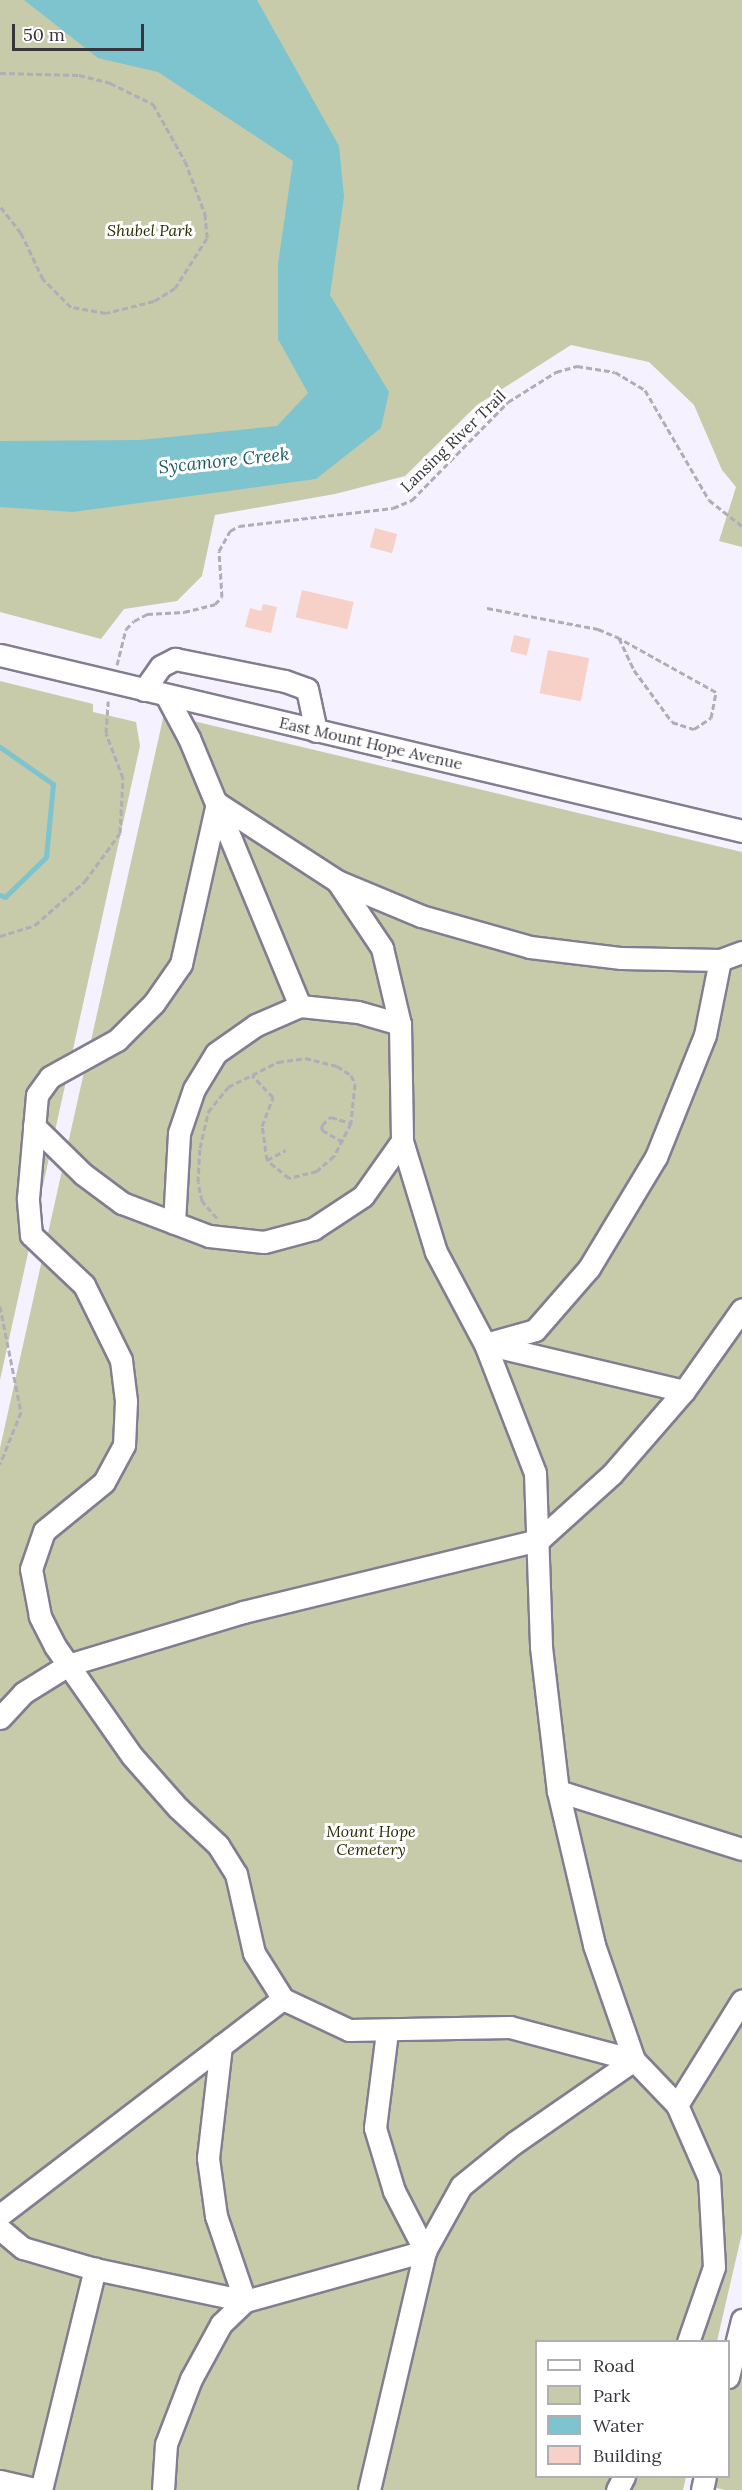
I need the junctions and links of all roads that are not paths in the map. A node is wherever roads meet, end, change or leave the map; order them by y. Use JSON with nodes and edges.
{"nodes":[{"id":1,"x":0,"y":655,"type":"edge"},
{"id":2,"x":144,"y":690,"type":"junction"},
{"id":3,"x":168,"y":696,"type":"junction"},
{"id":4,"x":316,"y":731,"type":"junction"},
{"id":5,"x":217,"y":803,"type":"junction"},
{"id":6,"x":742,"y":831,"type":"edge"},
{"id":7,"x":337,"y":881,"type":"junction"},
{"id":8,"x":742,"y":952,"type":"edge"},
{"id":9,"x":720,"y":960,"type":"junction"},
{"id":10,"x":300,"y":1006,"type":"junction"},
{"id":11,"x":400,"y":1024,"type":"junction"},
{"id":12,"x":34,"y":1126,"type":"junction"},
{"id":13,"x":402,"y":1141,"type":"junction"},
{"id":14,"x":174,"y":1223,"type":"junction"},
{"id":15,"x":742,"y":1309,"type":"edge"},
{"id":16,"x":485,"y":1344,"type":"junction"},
{"id":17,"x":684,"y":1391,"type":"junction"},
{"id":18,"x":539,"y":1540,"type":"junction"},
{"id":19,"x":68,"y":1665,"type":"junction"},
{"id":20,"x":0,"y":1718,"type":"edge"},
{"id":21,"x":558,"y":1791,"type":"junction"},
{"id":22,"x":742,"y":1849,"type":"edge"},
{"id":23,"x":283,"y":1999,"type":"junction"},
{"id":24,"x":742,"y":2000,"type":"edge"},
{"id":25,"x":387,"y":2032,"type":"junction"},
{"id":26,"x":221,"y":2046,"type":"junction"},
{"id":27,"x":634,"y":2060,"type":"junction"},
{"id":28,"x":677,"y":2105,"type":"junction"},
{"id":29,"x":0,"y":2215,"type":"edge"},
{"id":30,"x":0,"y":2229,"type":"edge"},
{"id":31,"x":425,"y":2251,"type":"junction"},
{"id":32,"x":95,"y":2269,"type":"junction"},
{"id":33,"x":244,"y":2301,"type":"junction"},
{"id":34,"x":742,"y":2320,"type":"edge"},
{"id":35,"x":689,"y":2340,"type":"edge"},
{"id":36,"x":730,"y":2373,"type":"edge"},
{"id":37,"x":0,"y":2481,"type":"edge"},
{"id":38,"x":40,"y":2490,"type":"edge"},
{"id":39,"x":163,"y":2490,"type":"edge"},
{"id":40,"x":369,"y":2490,"type":"edge"}],
"edges":[{"from":1,"to":2,"type":"street","name":"East Mount Hope Avenue"},
{"from":2,"to":3,"type":"street","name":"East Mount Hope Avenue"},
{"from":2,"to":4,"type":"street"},
{"from":3,"to":4,"type":"street","name":"East Mount Hope Avenue"},
{"from":3,"to":5,"type":"street"},
{"from":4,"to":6,"type":"street","name":"East Mount Hope Avenue"},
{"from":5,"to":7,"type":"street"},
{"from":5,"to":10,"type":"street"},
{"from":5,"to":12,"type":"street"},
{"from":7,"to":9,"type":"street"},
{"from":7,"to":11,"type":"street"},
{"from":8,"to":9,"type":"street"},
{"from":9,"to":16,"type":"street"},
{"from":10,"to":11,"type":"street"},
{"from":10,"to":14,"type":"street"},
{"from":11,"to":13,"type":"street"},
{"from":12,"to":14,"type":"street"},
{"from":12,"to":19,"type":"street"},
{"from":13,"to":14,"type":"street"},
{"from":13,"to":16,"type":"street"},
{"from":15,"to":17,"type":"street"},
{"from":16,"to":17,"type":"street"},
{"from":16,"to":18,"type":"street"},
{"from":17,"to":18,"type":"street"},
{"from":18,"to":19,"type":"street"},
{"from":18,"to":21,"type":"street"},
{"from":19,"to":20,"type":"street"},
{"from":19,"to":23,"type":"street"},
{"from":21,"to":22,"type":"street"},
{"from":21,"to":27,"type":"street"},
{"from":23,"to":25,"type":"street"},
{"from":23,"to":26,"type":"street"},
{"from":24,"to":28,"type":"street"},
{"from":25,"to":27,"type":"street"},
{"from":25,"to":31,"type":"street"},
{"from":26,"to":29,"type":"street"},
{"from":26,"to":33,"type":"street"},
{"from":27,"to":28,"type":"street"},
{"from":27,"to":31,"type":"street"},
{"from":28,"to":35,"type":"street"},
{"from":30,"to":32,"type":"street"},
{"from":31,"to":33,"type":"street"},
{"from":31,"to":40,"type":"street"},
{"from":32,"to":33,"type":"street"},
{"from":32,"to":38,"type":"street"},
{"from":33,"to":39,"type":"street"},
{"from":34,"to":36,"type":"street"},
{"from":37,"to":38,"type":"street"}]}
